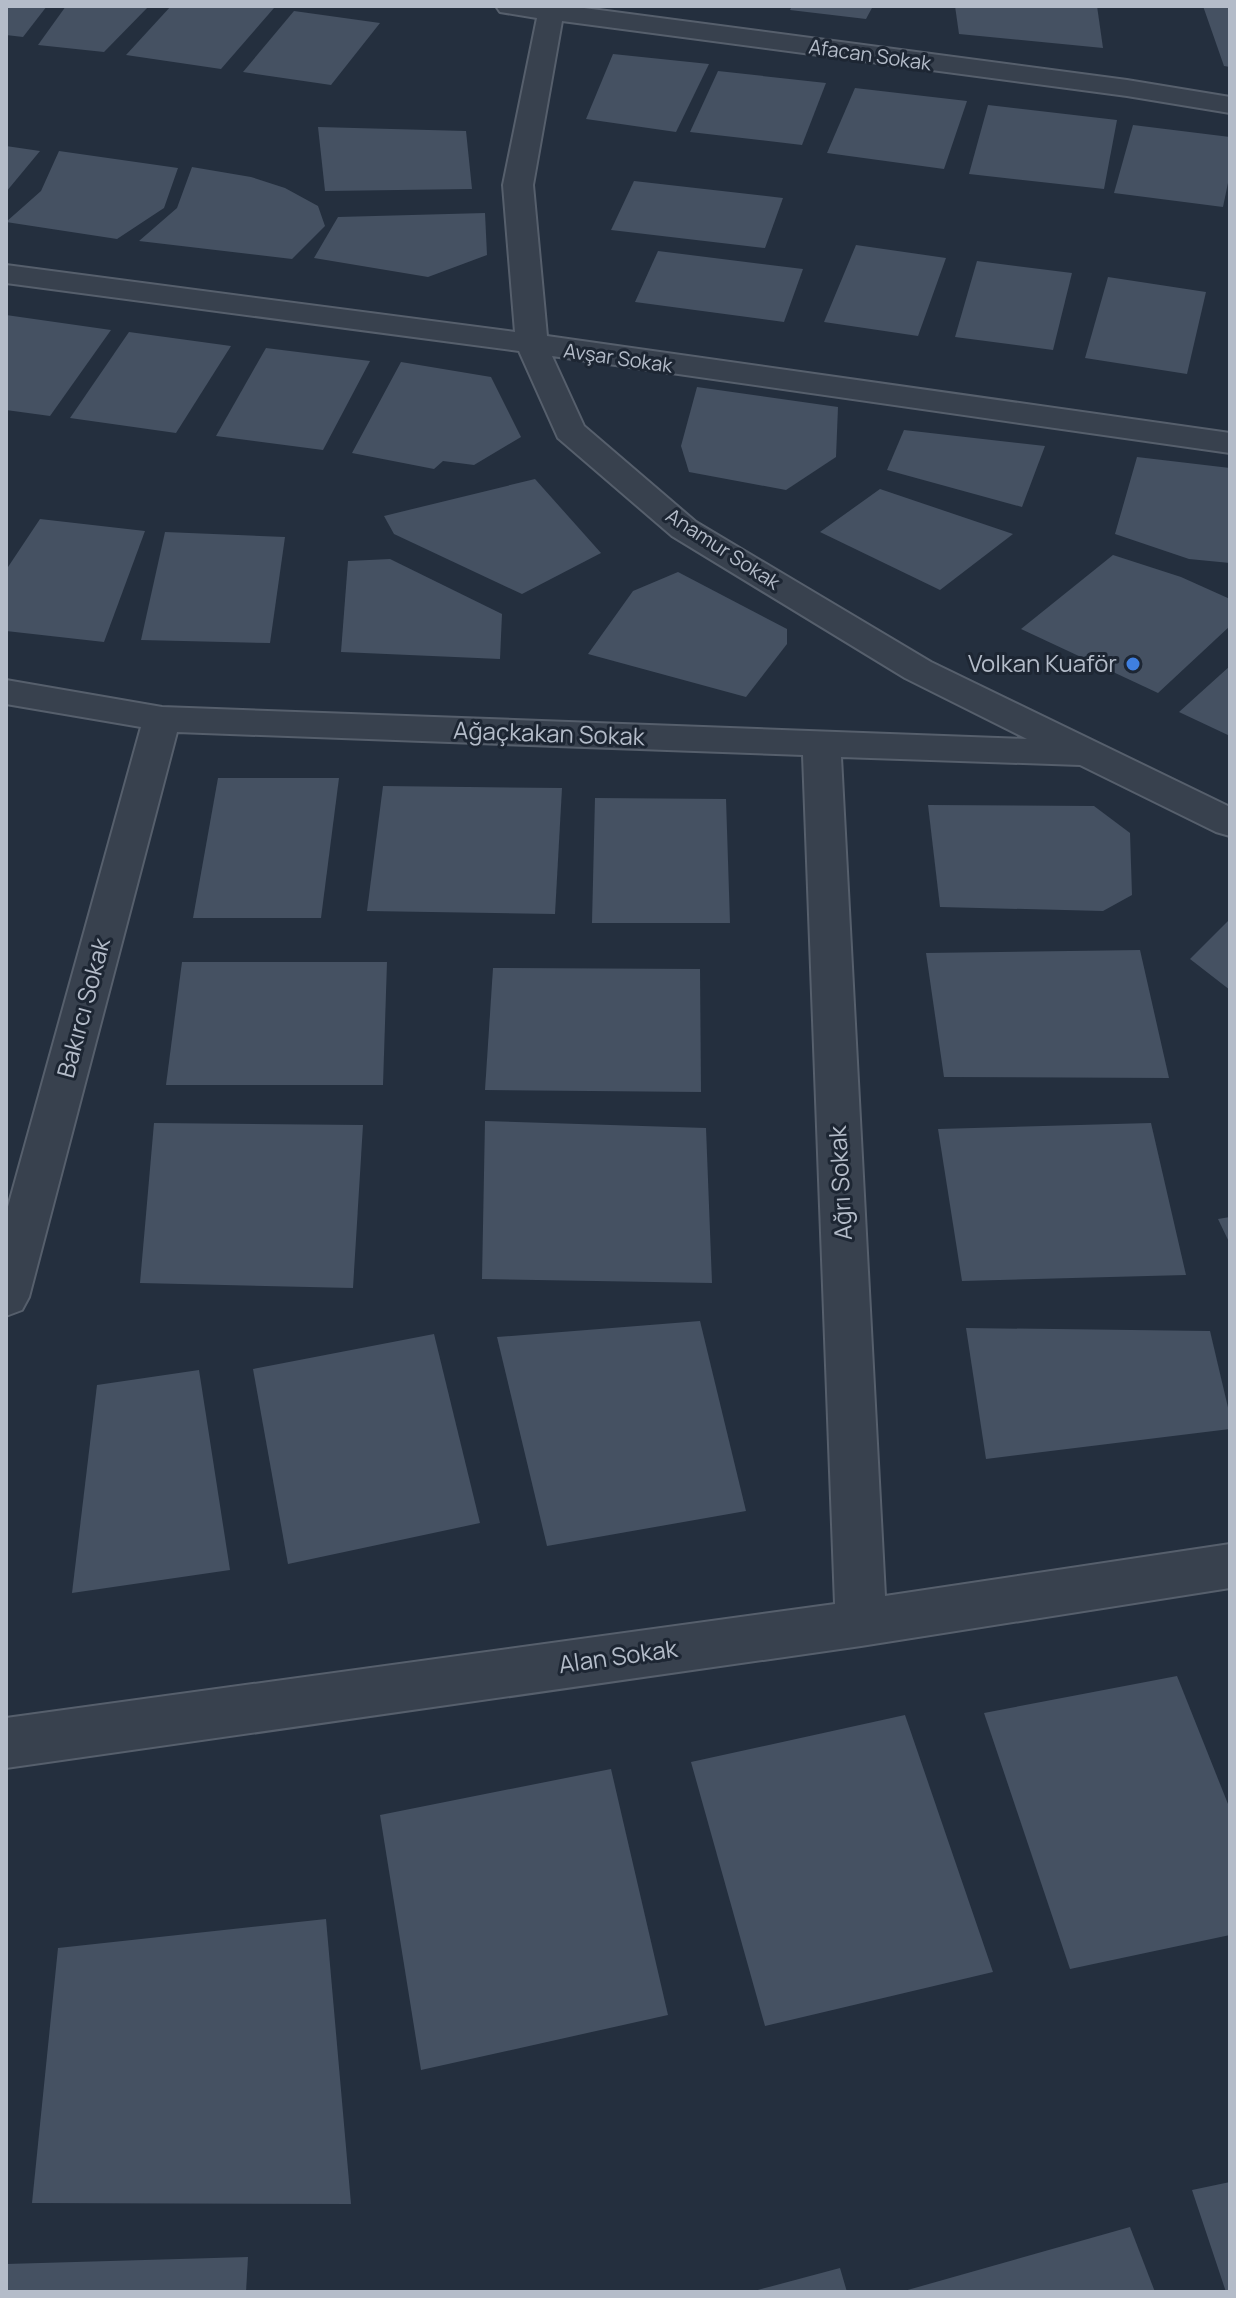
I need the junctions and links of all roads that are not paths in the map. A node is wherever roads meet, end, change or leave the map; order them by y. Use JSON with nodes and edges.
{"nodes":[{"id":1,"x":509,"y":6,"type":"edge"},
{"id":2,"x":551,"y":12,"type":"junction"},
{"id":3,"x":1230,"y":105,"type":"edge"},
{"id":4,"x":6,"y":274,"type":"edge"},
{"id":5,"x":532,"y":346,"type":"junction"},
{"id":6,"x":1230,"y":443,"type":"edge"},
{"id":7,"x":6,"y":692,"type":"edge"},
{"id":8,"x":162,"y":719,"type":"junction"},
{"id":9,"x":821,"y":744,"type":"junction"},
{"id":10,"x":1094,"y":754,"type":"junction"},
{"id":11,"x":1230,"y":823,"type":"edge"},
{"id":12,"x":6,"y":1297,"type":"edge"},
{"id":13,"x":1230,"y":1566,"type":"edge"},
{"id":14,"x":861,"y":1623,"type":"junction"},
{"id":15,"x":6,"y":1743,"type":"edge"}],
"edges":[{"from":1,"to":2,"type":"street","name":"Afacan Sokak"},
{"from":2,"to":3,"type":"street","name":"Afacan Sokak"},
{"from":2,"to":5,"type":"street","name":"Anamur Sokak"},
{"from":4,"to":5,"type":"street","name":"Avşar Sokak"},
{"from":5,"to":6,"type":"street","name":"Avşar Sokak"},
{"from":5,"to":10,"type":"street","name":"Anamur Sokak"},
{"from":7,"to":8,"type":"street","name":"Ağaçkakan Sokak"},
{"from":8,"to":9,"type":"street","name":"Ağaçkakan Sokak"},
{"from":8,"to":12,"type":"street","name":"Bakırcı Sokak"},
{"from":9,"to":10,"type":"street","name":"Ağaçkakan Sokak"},
{"from":9,"to":14,"type":"street","name":"Ağrı Sokak"},
{"from":10,"to":11,"type":"street","name":"Anamur Sokak"},
{"from":13,"to":14,"type":"street","name":"Alan Sokak"},
{"from":14,"to":15,"type":"street","name":"Alan Sokak"}]}
